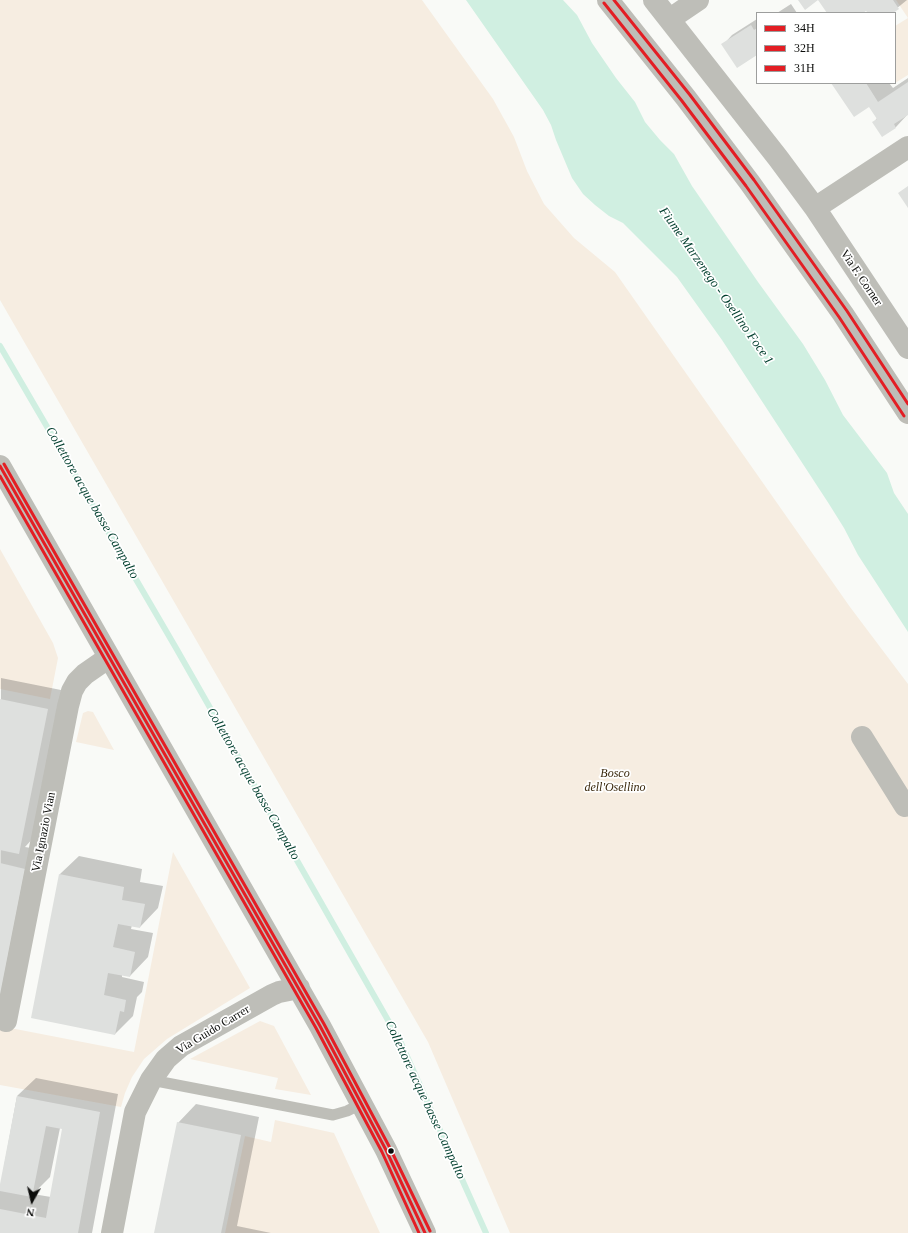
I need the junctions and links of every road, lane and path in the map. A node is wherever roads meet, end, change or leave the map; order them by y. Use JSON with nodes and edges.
{"nodes":[{"id":1,"x":608,"y":0,"type":"edge"},
{"id":2,"x":654,"y":0,"type":"edge"},
{"id":3,"x":698,"y":0,"type":"edge"},
{"id":4,"x":670,"y":19,"type":"junction"},
{"id":5,"x":908,"y":148,"type":"edge"},
{"id":6,"x":814,"y":208,"type":"junction"},
{"id":7,"x":908,"y":348,"type":"edge"},
{"id":8,"x":908,"y":413,"type":"edge"},
{"id":9,"x":0,"y":466,"type":"edge"},
{"id":10,"x":108,"y":658,"type":"junction"},
{"id":11,"x":862,"y":737,"type":"dead end"},
{"id":12,"x":905,"y":806,"type":"dead end"},
{"id":13,"x":298,"y":988,"type":"junction"},
{"id":14,"x":6,"y":1021,"type":"dead end"},
{"id":15,"x":151,"y":1080,"type":"junction"},
{"id":16,"x":362,"y":1104,"type":"junction"},
{"id":17,"x":112,"y":1233,"type":"edge"},
{"id":18,"x":425,"y":1233,"type":"edge"}],
"edges":[{"from":1,"to":8,"type":"main road"},
{"from":2,"to":4,"type":"street","name":"Via F. Corner"},
{"from":3,"to":4,"type":"street"},
{"from":4,"to":6,"type":"street","name":"Via F. Corner"},
{"from":5,"to":6,"type":"street"},
{"from":6,"to":7,"type":"street","name":"Via F. Corner"},
{"from":9,"to":10,"type":"street"},
{"from":10,"to":13,"type":"street"},
{"from":10,"to":14,"type":"street","name":"Via Ignazio Vian"},
{"from":11,"to":12,"type":"street"},
{"from":13,"to":15,"type":"street","name":"Via Guido Carrer"},
{"from":13,"to":16,"type":"street"},
{"from":15,"to":16,"type":"lane"},
{"from":15,"to":17,"type":"street","name":"Via Guido Carrer"},
{"from":16,"to":18,"type":"street"}]}
